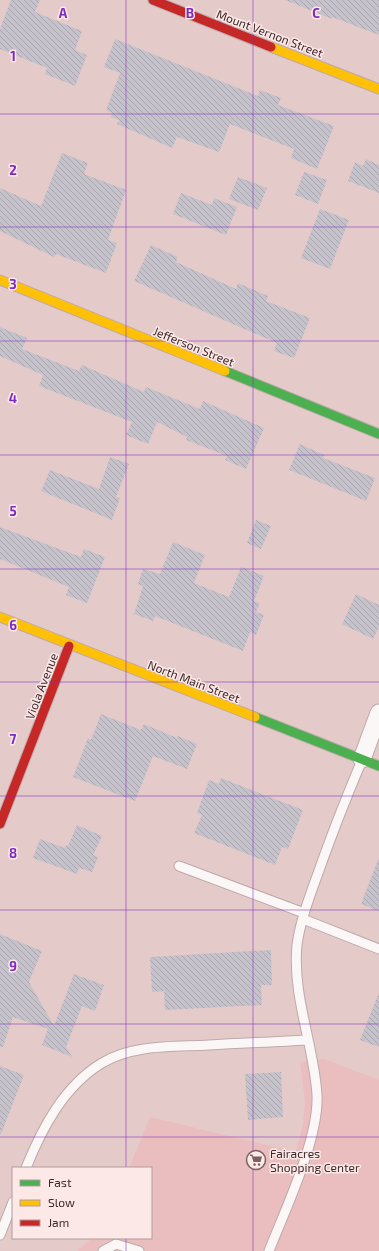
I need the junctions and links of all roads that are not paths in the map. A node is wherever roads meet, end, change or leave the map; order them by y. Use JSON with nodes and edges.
{"nodes":[{"id":1,"x":153,"y":0,"type":"edge"},
{"id":2,"x":379,"y":89,"type":"edge"},
{"id":3,"x":0,"y":280,"type":"edge"},
{"id":4,"x":379,"y":434,"type":"edge"},
{"id":5,"x":0,"y":617,"type":"edge"},
{"id":6,"x":69,"y":646,"type":"junction"},
{"id":7,"x":379,"y":713,"type":"edge"},
{"id":8,"x":362,"y":759,"type":"junction"},
{"id":9,"x":379,"y":766,"type":"edge"},
{"id":10,"x":0,"y":824,"type":"edge"},
{"id":11,"x":179,"y":866,"type":"dead end"},
{"id":12,"x":304,"y":916,"type":"junction"},
{"id":13,"x":379,"y":949,"type":"edge"},
{"id":14,"x":307,"y":1040,"type":"junction"},
{"id":15,"x":26,"y":1167,"type":"edge"},
{"id":16,"x":12,"y":1205,"type":"edge"},
{"id":17,"x":0,"y":1235,"type":"edge"},
{"id":18,"x":103,"y":1251,"type":"edge"},
{"id":19,"x":139,"y":1251,"type":"edge"},
{"id":20,"x":269,"y":1251,"type":"edge"}],
"edges":[{"from":1,"to":2,"type":"street","name":"Mount Vernon Street"},
{"from":3,"to":4,"type":"street","name":"Jefferson Street"},
{"from":5,"to":6,"type":"street","name":"North Main Street"},
{"from":6,"to":8,"type":"street","name":"North Main Street"},
{"from":6,"to":10,"type":"street","name":"Viola Avenue"},
{"from":7,"to":8,"type":"street"},
{"from":8,"to":9,"type":"street","name":"North Main Street"},
{"from":8,"to":12,"type":"lane"},
{"from":11,"to":12,"type":"lane"},
{"from":12,"to":13,"type":"lane"},
{"from":12,"to":14,"type":"lane"},
{"from":14,"to":15,"type":"lane"},
{"from":14,"to":20,"type":"lane"},
{"from":16,"to":17,"type":"lane"},
{"from":18,"to":19,"type":"lane"}]}
